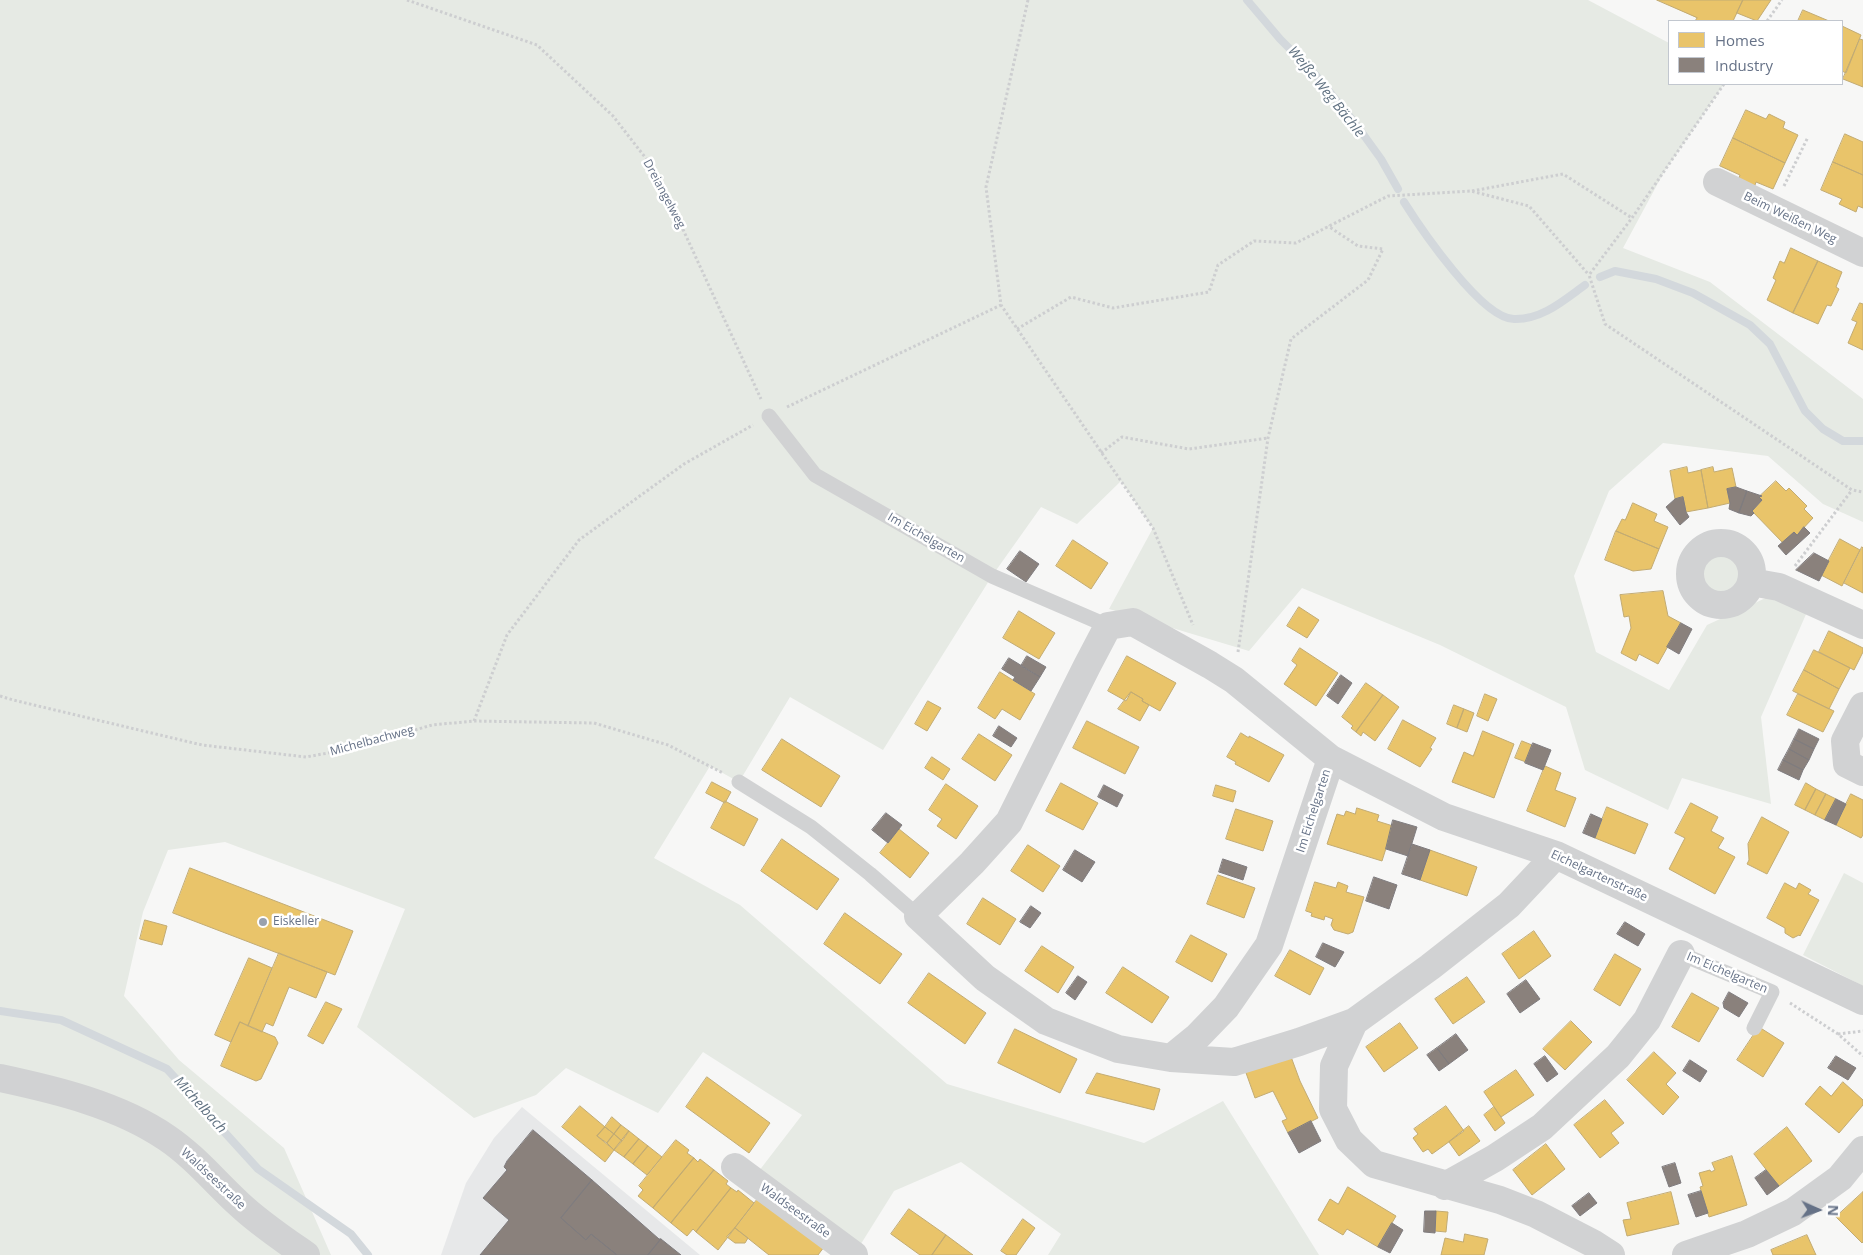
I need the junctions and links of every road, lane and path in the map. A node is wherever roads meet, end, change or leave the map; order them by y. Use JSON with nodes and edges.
{"nodes":[{"id":1,"x":407,"y":0,"type":"edge"},
{"id":2,"x":1028,"y":0,"type":"edge"},
{"id":3,"x":1782,"y":0,"type":"edge"},
{"id":4,"x":1768,"y":20,"type":"edge"},
{"id":5,"x":1723,"y":85,"type":"edge"},
{"id":6,"x":1808,"y":137,"type":"dead end"},
{"id":7,"x":1717,"y":182,"type":"dead end"},
{"id":8,"x":1471,"y":191,"type":"junction"},
{"id":9,"x":1772,"y":209,"type":"junction"},
{"id":10,"x":1632,"y":218,"type":"junction"},
{"id":11,"x":1328,"y":226,"type":"junction"},
{"id":12,"x":1863,"y":253,"type":"edge"},
{"id":13,"x":1589,"y":275,"type":"junction"},
{"id":14,"x":1001,"y":305,"type":"junction"},
{"id":15,"x":1017,"y":329,"type":"junction"},
{"id":16,"x":769,"y":416,"type":"junction"},
{"id":17,"x":1268,"y":438,"type":"junction"},
{"id":18,"x":1101,"y":453,"type":"junction"},
{"id":19,"x":1852,"y":490,"type":"junction"},
{"id":20,"x":1863,"y":492,"type":"edge"},
{"id":21,"x":1751,"y":582,"type":"dead end"},
{"id":22,"x":1779,"y":587,"type":"junction"},
{"id":23,"x":1108,"y":626,"type":"junction"},
{"id":24,"x":1863,"y":626,"type":"edge"},
{"id":25,"x":1195,"y":629,"type":"dead end"},
{"id":26,"x":1234,"y":680,"type":"junction"},
{"id":27,"x":0,"y":696,"type":"edge"},
{"id":28,"x":1863,"y":706,"type":"edge"},
{"id":29,"x":474,"y":721,"type":"junction"},
{"id":30,"x":1331,"y":759,"type":"junction"},
{"id":31,"x":1863,"y":772,"type":"edge"},
{"id":32,"x":739,"y":782,"type":"joint"},
{"id":33,"x":1556,"y":855,"type":"junction"},
{"id":34,"x":918,"y":916,"type":"junction"},
{"id":35,"x":1681,"y":954,"type":"joint"},
{"id":36,"x":1772,"y":992,"type":"junction"},
{"id":37,"x":1863,"y":1001,"type":"edge"},
{"id":38,"x":1354,"y":1022,"type":"junction"},
{"id":39,"x":1754,"y":1028,"type":"dead end"},
{"id":40,"x":1863,"y":1031,"type":"edge"},
{"id":41,"x":1838,"y":1034,"type":"junction"},
{"id":42,"x":1863,"y":1056,"type":"edge"},
{"id":43,"x":1172,"y":1058,"type":"junction"},
{"id":44,"x":0,"y":1078,"type":"edge"},
{"id":45,"x":1863,"y":1150,"type":"edge"},
{"id":46,"x":735,"y":1167,"type":"dead end"},
{"id":47,"x":1445,"y":1186,"type":"junction"},
{"id":48,"x":306,"y":1255,"type":"edge"},
{"id":49,"x":854,"y":1255,"type":"edge"},
{"id":50,"x":1611,"y":1255,"type":"edge"},
{"id":51,"x":1686,"y":1255,"type":"edge"}],
"edges":[{"from":1,"to":16,"type":"path","name":"Dreiangelweg"},
{"from":2,"to":14,"type":"path"},
{"from":3,"to":4,"type":"path"},
{"from":5,"to":10,"type":"path"},
{"from":6,"to":9,"type":"path"},
{"from":7,"to":9,"type":"street","name":"Beim Weißen Weg"},
{"from":8,"to":10,"type":"path"},
{"from":8,"to":11,"type":"path"},
{"from":8,"to":13,"type":"path"},
{"from":9,"to":12,"type":"street","name":"Beim Weißen Weg"},
{"from":10,"to":13,"type":"path"},
{"from":11,"to":15,"type":"path"},
{"from":11,"to":17,"type":"path"},
{"from":13,"to":19,"type":"path"},
{"from":14,"to":15,"type":"path"},
{"from":14,"to":16,"type":"path"},
{"from":15,"to":18,"type":"path"},
{"from":16,"to":23,"type":"lane","name":"Im Eichelgarten"},
{"from":16,"to":29,"type":"path"},
{"from":17,"to":18,"type":"path"},
{"from":17,"to":26,"type":"path"},
{"from":18,"to":25,"type":"path"},
{"from":19,"to":20,"type":"path"},
{"from":19,"to":22,"type":"path"},
{"from":21,"to":22,"type":"street"},
{"from":22,"to":24,"type":"street"},
{"from":23,"to":26,"type":"street","name":"Im Eichelgarten"},
{"from":23,"to":34,"type":"street"},
{"from":26,"to":30,"type":"street","name":"Im Eichelgarten"},
{"from":27,"to":29,"type":"path","name":"Michelbachweg"},
{"from":28,"to":31,"type":"street"},
{"from":29,"to":32,"type":"path","name":"Michelbachweg"},
{"from":30,"to":33,"type":"street","name":"Eichelgartenstraße"},
{"from":30,"to":43,"type":"street","name":"Im Eichelgarten"},
{"from":32,"to":34,"type":"lane"},
{"from":33,"to":37,"type":"street","name":"Eichelgartenstraße"},
{"from":33,"to":38,"type":"street"},
{"from":34,"to":43,"type":"street"},
{"from":35,"to":36,"type":"lane","name":"Im Eichelgarten"},
{"from":35,"to":47,"type":"street","name":"Im Eichelgarten"},
{"from":36,"to":39,"type":"lane","name":"Im Eichelgarten"},
{"from":36,"to":41,"type":"path"},
{"from":38,"to":43,"type":"street"},
{"from":38,"to":47,"type":"street"},
{"from":40,"to":41,"type":"path"},
{"from":41,"to":42,"type":"path"},
{"from":44,"to":48,"type":"street","name":"Waldseestraße"},
{"from":45,"to":51,"type":"street"},
{"from":46,"to":49,"type":"street","name":"Waldseestraße"},
{"from":47,"to":50,"type":"street"}]}
